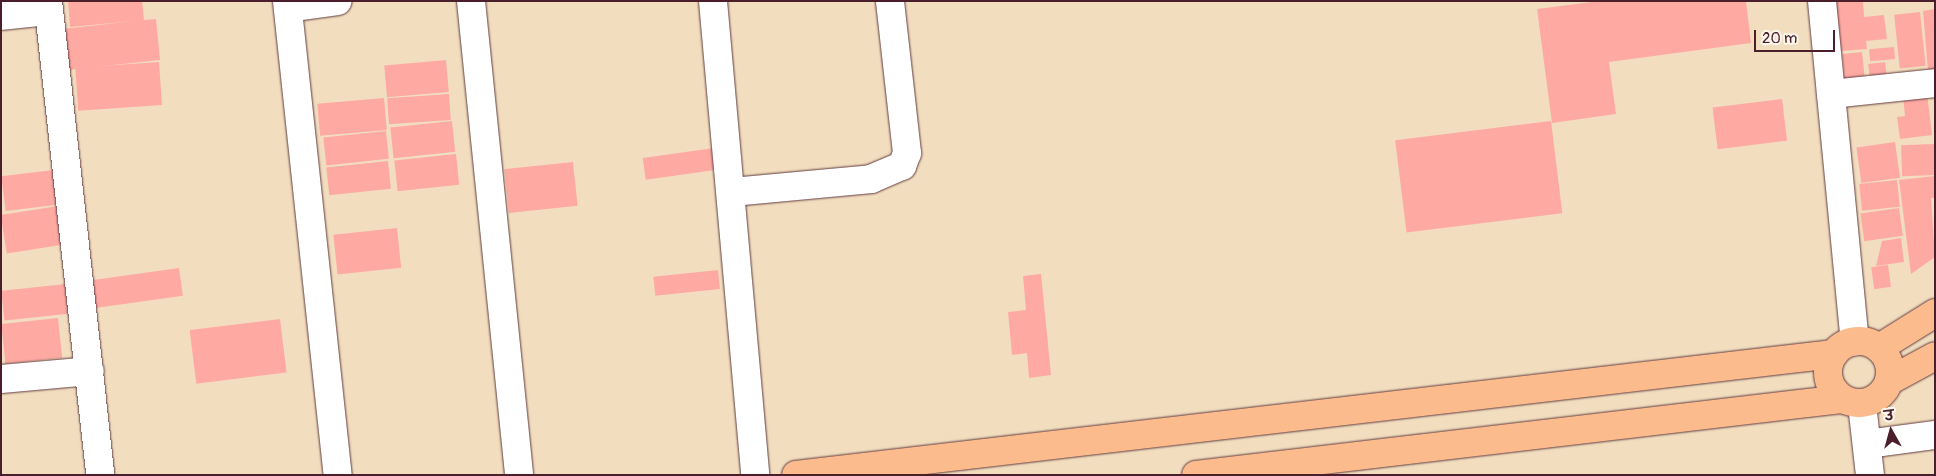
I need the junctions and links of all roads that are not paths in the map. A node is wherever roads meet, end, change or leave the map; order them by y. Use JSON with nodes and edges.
{"nodes":[{"id":1,"x":338,"y":1,"type":"edge"},
{"id":2,"x":470,"y":1,"type":"edge"},
{"id":3,"x":713,"y":1,"type":"edge"},
{"id":4,"x":890,"y":1,"type":"edge"},
{"id":5,"x":1822,"y":1,"type":"edge"},
{"id":6,"x":287,"y":5,"type":"edge"},
{"id":7,"x":49,"y":6,"type":"edge"},
{"id":8,"x":1,"y":16,"type":"edge"},
{"id":9,"x":1935,"y":83,"type":"edge"},
{"id":10,"x":1831,"y":94,"type":"junction"},
{"id":11,"x":732,"y":192,"type":"junction"},
{"id":12,"x":1935,"y":313,"type":"edge"},
{"id":13,"x":1856,"y":348,"type":"junction"},
{"id":14,"x":1935,"y":356,"type":"edge"},
{"id":15,"x":90,"y":371,"type":"junction"},
{"id":16,"x":1,"y":379,"type":"edge"},
{"id":17,"x":1889,"y":381,"type":"junction"},
{"id":18,"x":1852,"y":401,"type":"junction"},
{"id":19,"x":1935,"y":434,"type":"edge"},
{"id":20,"x":1867,"y":444,"type":"junction"},
{"id":21,"x":100,"y":475,"type":"edge"},
{"id":22,"x":338,"y":475,"type":"edge"},
{"id":23,"x":519,"y":475,"type":"edge"},
{"id":24,"x":755,"y":475,"type":"edge"},
{"id":25,"x":796,"y":475,"type":"edge"},
{"id":26,"x":1196,"y":475,"type":"edge"},
{"id":27,"x":1870,"y":475,"type":"edge"}],
"edges":[{"from":1,"to":6,"type":"street"},
{"from":2,"to":23,"type":"street"},
{"from":3,"to":11,"type":"street"},
{"from":4,"to":11,"type":"street"},
{"from":5,"to":10,"type":"street"},
{"from":6,"to":22,"type":"street"},
{"from":7,"to":8,"type":"street"},
{"from":7,"to":15,"type":"street"},
{"from":9,"to":10,"type":"street"},
{"from":10,"to":13,"type":"street"},
{"from":11,"to":24,"type":"street"},
{"from":12,"to":13,"type":"main road"},
{"from":13,"to":17,"type":"main road"},
{"from":13,"to":18,"type":"main road"},
{"from":13,"to":25,"type":"main road"},
{"from":14,"to":17,"type":"main road"},
{"from":15,"to":16,"type":"street"},
{"from":15,"to":21,"type":"street"},
{"from":17,"to":18,"type":"main road"},
{"from":18,"to":20,"type":"street"},
{"from":18,"to":26,"type":"main road"},
{"from":19,"to":20,"type":"street"},
{"from":20,"to":27,"type":"street"}]}
